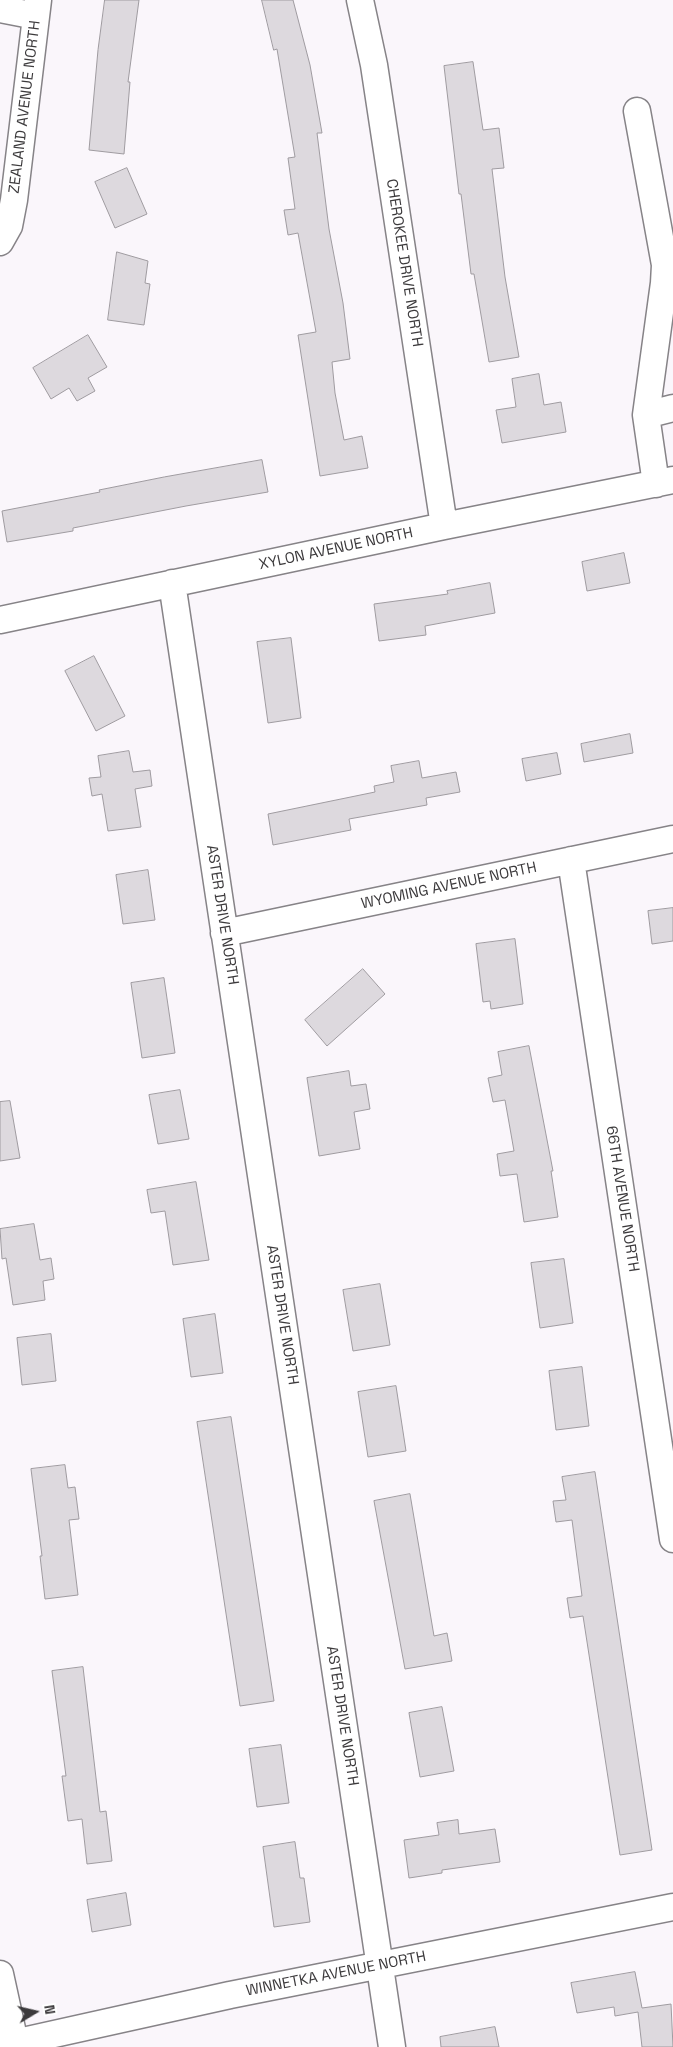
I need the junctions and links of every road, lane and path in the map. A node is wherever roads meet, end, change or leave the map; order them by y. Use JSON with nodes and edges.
{"nodes":[{"id":1,"x":360,"y":0,"type":"edge"},
{"id":2,"x":37,"y":8,"type":"edge"},
{"id":3,"x":0,"y":9,"type":"edge"},
{"id":4,"x":637,"y":111,"type":"dead end"},
{"id":5,"x":0,"y":242,"type":"edge"},
{"id":6,"x":668,"y":282,"type":"edge"},
{"id":7,"x":664,"y":338,"type":"edge"},
{"id":8,"x":673,"y":408,"type":"edge"},
{"id":9,"x":646,"y":415,"type":"junction"},
{"id":10,"x":664,"y":482,"type":"edge"},
{"id":11,"x":444,"y":526,"type":"junction"},
{"id":12,"x":172,"y":583,"type":"junction"},
{"id":13,"x":0,"y":620,"type":"edge"},
{"id":14,"x":673,"y":839,"type":"edge"},
{"id":15,"x":571,"y":860,"type":"junction"},
{"id":16,"x":224,"y":933,"type":"junction"},
{"id":17,"x":673,"y":1539,"type":"edge"},
{"id":18,"x":673,"y":1907,"type":"edge"},
{"id":19,"x":380,"y":1965,"type":"junction"},
{"id":20,"x":0,"y":1974,"type":"edge"},
{"id":21,"x":10,"y":2045,"type":"edge"},
{"id":22,"x":392,"y":2047,"type":"edge"}],
"edges":[{"from":1,"to":11,"type":"street","name":"CHEROKEE DRIVE NORTH"},
{"from":2,"to":3,"type":"street"},
{"from":2,"to":5,"type":"street","name":"ZEALAND AVENUE NORTH"},
{"from":4,"to":6,"type":"street"},
{"from":6,"to":7,"type":"street"},
{"from":7,"to":9,"type":"street"},
{"from":8,"to":9,"type":"street"},
{"from":9,"to":10,"type":"street"},
{"from":10,"to":11,"type":"street","name":"XYLON AVENUE NORTH"},
{"from":11,"to":12,"type":"street","name":"XYLON AVENUE NORTH"},
{"from":12,"to":13,"type":"street","name":"XYLON AVENUE NORTH"},
{"from":12,"to":16,"type":"street","name":"ASTER DRIVE NORTH"},
{"from":14,"to":15,"type":"street","name":"WYOMING AVENUE NORTH"},
{"from":15,"to":16,"type":"street","name":"WYOMING AVENUE NORTH"},
{"from":15,"to":17,"type":"street","name":"66TH AVENUE NORTH"},
{"from":16,"to":19,"type":"street","name":"ASTER DRIVE NORTH"},
{"from":18,"to":19,"type":"street","name":"WINNETKA AVENUE NORTH"},
{"from":19,"to":21,"type":"street","name":"WINNETKA AVENUE NORTH"},
{"from":19,"to":22,"type":"street","name":"ASTER DRIVE NORTH"},
{"from":20,"to":21,"type":"street"}]}
